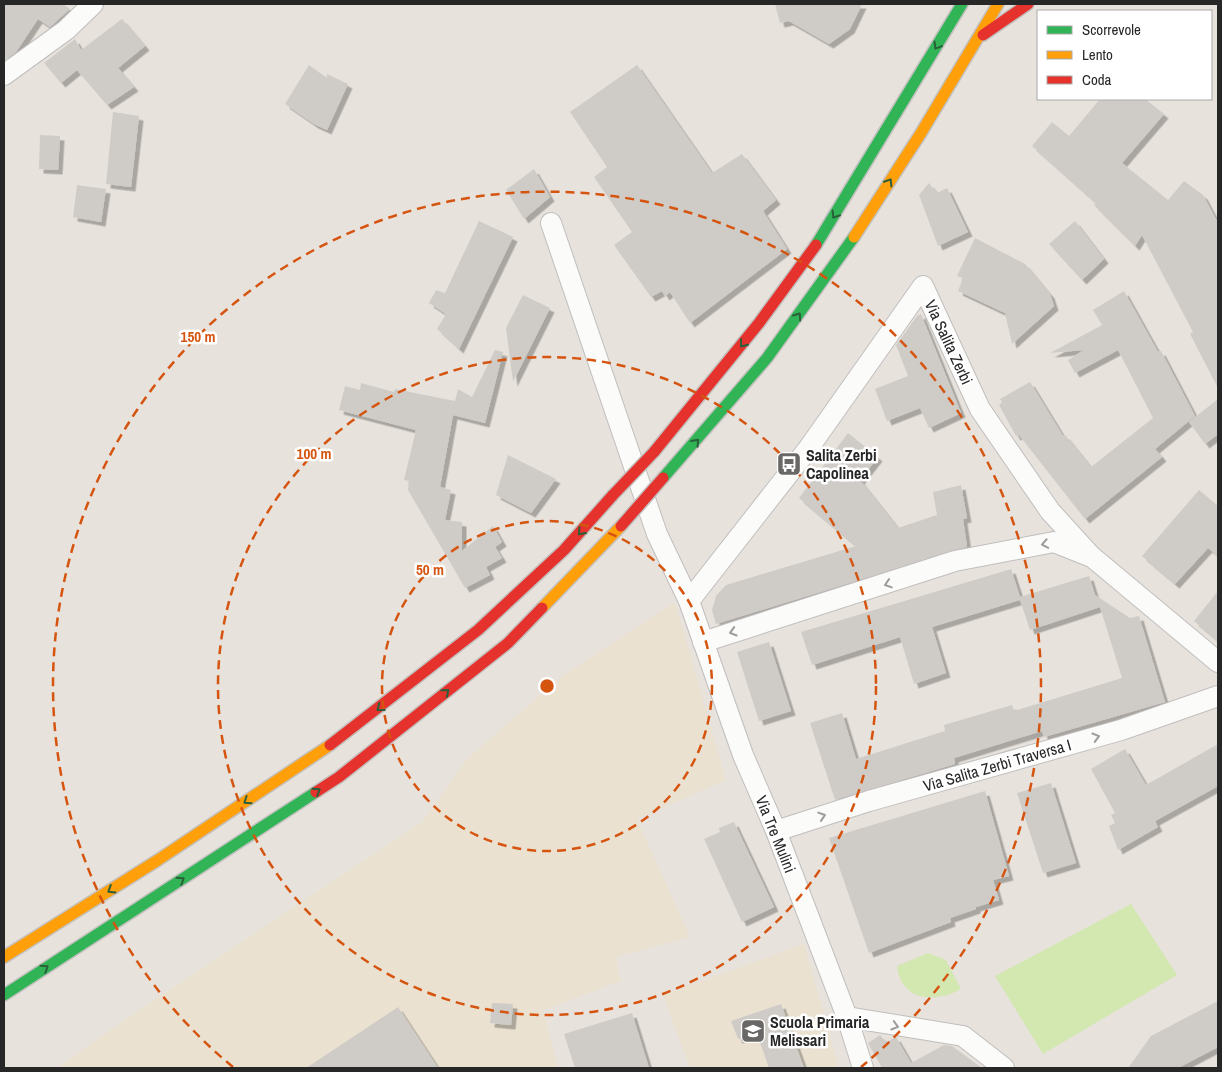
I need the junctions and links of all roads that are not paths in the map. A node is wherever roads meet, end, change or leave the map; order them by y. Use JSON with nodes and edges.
{"nodes":[{"id":1,"x":93,"y":4,"type":"edge"},
{"id":2,"x":998,"y":4,"type":"edge"},
{"id":3,"x":1028,"y":4,"type":"edge"},
{"id":4,"x":959,"y":7,"type":"edge"},
{"id":5,"x":977,"y":38,"type":"junction"},
{"id":6,"x":4,"y":75,"type":"edge"},
{"id":7,"x":551,"y":223,"type":"dead end"},
{"id":8,"x":1091,"y":556,"type":"junction"},
{"id":9,"x":689,"y":600,"type":"junction"},
{"id":10,"x":703,"y":642,"type":"junction"},
{"id":11,"x":1218,"y":662,"type":"edge"},
{"id":12,"x":1218,"y":696,"type":"edge"},
{"id":13,"x":776,"y":830,"type":"junction"},
{"id":14,"x":4,"y":957,"type":"edge"},
{"id":15,"x":4,"y":995,"type":"edge"},
{"id":16,"x":847,"y":1017,"type":"junction"},
{"id":17,"x":863,"y":1068,"type":"edge"},
{"id":18,"x":1004,"y":1068,"type":"edge"}],
"edges":[{"from":1,"to":6,"type":"street"},
{"from":2,"to":5,"type":"highway"},
{"from":3,"to":5,"type":"highway"},
{"from":4,"to":14,"type":"highway","one_way":true,"bridge":true},
{"from":15,"to":5,"type":"highway","one_way":true,"bridge":true},
{"from":7,"to":9,"type":"street","name":"Via Tre Mulini"},
{"from":8,"to":9,"type":"street","name":"Via Salita Zerbi"},
{"from":8,"to":10,"type":"street","one_way":true},
{"from":8,"to":11,"type":"street","name":"Via Salita Zerbi"},
{"from":9,"to":10,"type":"street","name":"Via Tre Mulini"},
{"from":10,"to":13,"type":"street","name":"Via Tre Mulini"},
{"from":13,"to":12,"type":"street","name":"Via Salita Zerbi Traversa I","one_way":true},
{"from":13,"to":16,"type":"street","name":"Via Tre Mulini"},
{"from":16,"to":17,"type":"street","name":"Via Tre Mulini"},
{"from":16,"to":18,"type":"street","one_way":true}]}
